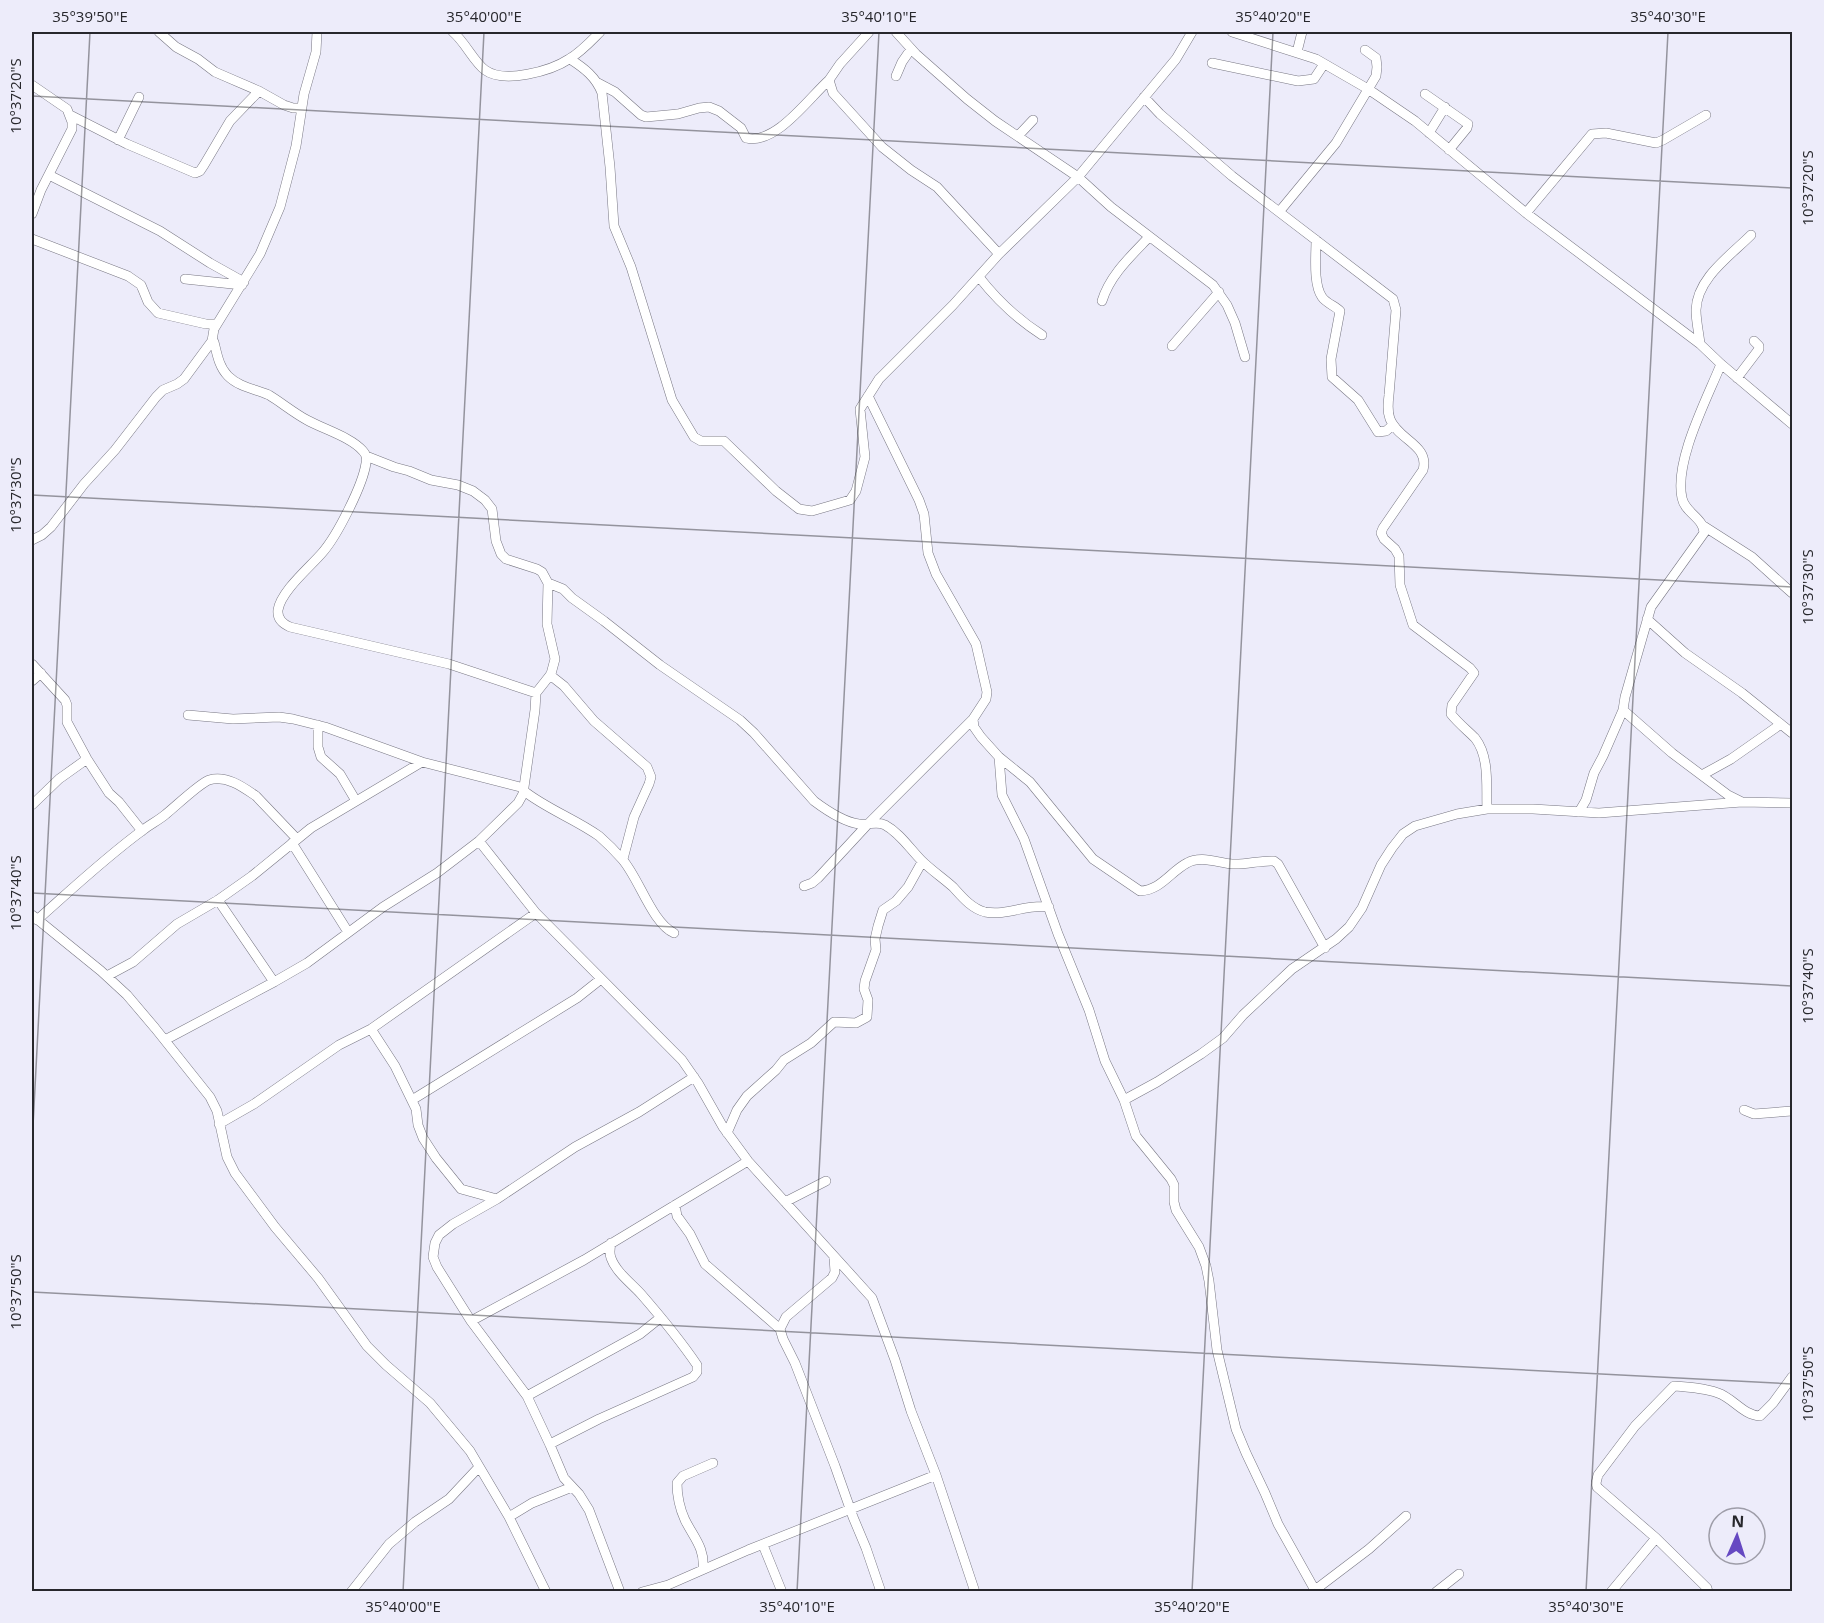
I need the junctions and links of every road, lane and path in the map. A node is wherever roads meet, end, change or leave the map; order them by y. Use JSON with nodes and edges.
{"nodes":[{"id":1,"x":159,"y":32,"type":"edge"},
{"id":2,"x":317,"y":32,"type":"edge"},
{"id":3,"x":453,"y":32,"type":"edge"},
{"id":4,"x":600,"y":32,"type":"edge"},
{"id":5,"x":869,"y":32,"type":"edge"},
{"id":6,"x":896,"y":32,"type":"edge"},
{"id":7,"x":1192,"y":32,"type":"edge"},
{"id":8,"x":1232,"y":32,"type":"edge"},
{"id":9,"x":1302,"y":32,"type":"edge"},
{"id":10,"x":912,"y":49,"type":"junction"},
{"id":11,"x":1365,"y":50,"type":"dead end"},
{"id":12,"x":1297,"y":52,"type":"junction"},
{"id":13,"x":570,"y":59,"type":"junction"},
{"id":14,"x":1212,"y":63,"type":"dead end"},
{"id":15,"x":1324,"y":64,"type":"junction"},
{"id":16,"x":896,"y":76,"type":"dead end"},
{"id":17,"x":829,"y":80,"type":"junction"},
{"id":18,"x":598,"y":82,"type":"junction"},
{"id":19,"x":32,"y":85,"type":"edge"},
{"id":20,"x":1368,"y":89,"type":"junction"},
{"id":21,"x":259,"y":91,"type":"junction"},
{"id":22,"x":1425,"y":94,"type":"dead end"},
{"id":23,"x":139,"y":97,"type":"dead end"},
{"id":24,"x":1144,"y":97,"type":"junction"},
{"id":25,"x":1445,"y":107,"type":"junction"},
{"id":26,"x":302,"y":108,"type":"junction"},
{"id":27,"x":70,"y":115,"type":"junction"},
{"id":28,"x":1706,"y":115,"type":"dead end"},
{"id":29,"x":1033,"y":120,"type":"dead end"},
{"id":30,"x":1429,"y":133,"type":"junction"},
{"id":31,"x":1018,"y":136,"type":"junction"},
{"id":32,"x":118,"y":140,"type":"junction"},
{"id":33,"x":1449,"y":150,"type":"junction"},
{"id":34,"x":49,"y":175,"type":"junction"},
{"id":35,"x":1078,"y":177,"type":"junction"},
{"id":36,"x":1279,"y":212,"type":"junction"},
{"id":37,"x":1526,"y":213,"type":"junction"},
{"id":38,"x":32,"y":214,"type":"edge"},
{"id":39,"x":1751,"y":235,"type":"dead end"},
{"id":40,"x":1149,"y":237,"type":"junction"},
{"id":41,"x":32,"y":239,"type":"edge"},
{"id":42,"x":1316,"y":240,"type":"junction"},
{"id":43,"x":999,"y":254,"type":"junction"},
{"id":44,"x":979,"y":277,"type":"junction"},
{"id":45,"x":184,"y":279,"type":"dead end"},
{"id":46,"x":243,"y":283,"type":"junction"},
{"id":47,"x":1220,"y":292,"type":"junction"},
{"id":48,"x":1102,"y":301,"type":"dead end"},
{"id":49,"x":217,"y":324,"type":"junction"},
{"id":50,"x":1042,"y":335,"type":"dead end"},
{"id":51,"x":212,"y":341,"type":"junction"},
{"id":52,"x":1754,"y":341,"type":"dead end"},
{"id":53,"x":1700,"y":344,"type":"junction"},
{"id":54,"x":1172,"y":346,"type":"dead end"},
{"id":55,"x":1245,"y":357,"type":"dead end"},
{"id":56,"x":1721,"y":364,"type":"junction"},
{"id":57,"x":1737,"y":378,"type":"junction"},
{"id":58,"x":868,"y":396,"type":"junction"},
{"id":59,"x":1792,"y":424,"type":"edge"},
{"id":60,"x":1393,"y":425,"type":"junction"},
{"id":61,"x":366,"y":456,"type":"junction"},
{"id":62,"x":1702,"y":525,"type":"junction"},
{"id":63,"x":32,"y":540,"type":"edge"},
{"id":64,"x":548,"y":583,"type":"junction"},
{"id":65,"x":1792,"y":593,"type":"edge"},
{"id":66,"x":1647,"y":619,"type":"junction"},
{"id":67,"x":32,"y":664,"type":"edge"},
{"id":68,"x":41,"y":673,"type":"junction"},
{"id":69,"x":550,"y":675,"type":"junction"},
{"id":70,"x":32,"y":681,"type":"edge"},
{"id":71,"x":536,"y":693,"type":"junction"},
{"id":72,"x":1623,"y":710,"type":"junction"},
{"id":73,"x":188,"y":715,"type":"dead end"},
{"id":74,"x":973,"y":719,"type":"junction"},
{"id":75,"x":1781,"y":724,"type":"junction"},
{"id":76,"x":318,"y":725,"type":"junction"},
{"id":77,"x":1792,"y":733,"type":"edge"},
{"id":78,"x":999,"y":757,"type":"junction"},
{"id":79,"x":87,"y":759,"type":"junction"},
{"id":80,"x":422,"y":762,"type":"junction"},
{"id":81,"x":1702,"y":775,"type":"junction"},
{"id":82,"x":524,"y":789,"type":"junction"},
{"id":83,"x":356,"y":801,"type":"junction"},
{"id":84,"x":1742,"y":802,"type":"junction"},
{"id":85,"x":1792,"y":802,"type":"edge"},
{"id":86,"x":32,"y":805,"type":"edge"},
{"id":87,"x":1487,"y":809,"type":"junction"},
{"id":88,"x":1579,"y":812,"type":"junction"},
{"id":89,"x":868,"y":824,"type":"junction"},
{"id":90,"x":142,"y":831,"type":"junction"},
{"id":91,"x":295,"y":841,"type":"junction"},
{"id":92,"x":479,"y":841,"type":"junction"},
{"id":93,"x":623,"y":860,"type":"junction"},
{"id":94,"x":922,"y":862,"type":"junction"},
{"id":95,"x":804,"y":886,"type":"dead end"},
{"id":96,"x":218,"y":900,"type":"junction"},
{"id":97,"x":1049,"y":907,"type":"junction"},
{"id":98,"x":536,"y":913,"type":"junction"},
{"id":99,"x":34,"y":918,"type":"edge"},
{"id":100,"x":348,"y":932,"type":"junction"},
{"id":101,"x":674,"y":933,"type":"dead end"},
{"id":102,"x":1325,"y":948,"type":"junction"},
{"id":103,"x":107,"y":976,"type":"junction"},
{"id":104,"x":601,"y":979,"type":"junction"},
{"id":105,"x":274,"y":982,"type":"junction"},
{"id":106,"x":371,"y":1029,"type":"junction"},
{"id":107,"x":165,"y":1040,"type":"junction"},
{"id":108,"x":694,"y":1077,"type":"junction"},
{"id":109,"x":412,"y":1100,"type":"junction"},
{"id":110,"x":1124,"y":1100,"type":"junction"},
{"id":111,"x":1744,"y":1110,"type":"dead end"},
{"id":112,"x":1792,"y":1111,"type":"edge"},
{"id":113,"x":219,"y":1124,"type":"junction"},
{"id":114,"x":727,"y":1133,"type":"junction"},
{"id":115,"x":748,"y":1161,"type":"junction"},
{"id":116,"x":826,"y":1181,"type":"dead end"},
{"id":117,"x":497,"y":1199,"type":"junction"},
{"id":118,"x":785,"y":1202,"type":"junction"},
{"id":119,"x":675,"y":1205,"type":"junction"},
{"id":120,"x":611,"y":1244,"type":"junction"},
{"id":121,"x":834,"y":1257,"type":"junction"},
{"id":122,"x":660,"y":1318,"type":"junction"},
{"id":123,"x":471,"y":1321,"type":"junction"},
{"id":124,"x":780,"y":1329,"type":"junction"},
{"id":125,"x":1792,"y":1377,"type":"edge"},
{"id":126,"x":527,"y":1396,"type":"junction"},
{"id":127,"x":550,"y":1444,"type":"junction"},
{"id":128,"x":712,"y":1463,"type":"dead end"},
{"id":129,"x":479,"y":1467,"type":"junction"},
{"id":130,"x":936,"y":1475,"type":"junction"},
{"id":131,"x":572,"y":1487,"type":"junction"},
{"id":132,"x":850,"y":1510,"type":"junction"},
{"id":133,"x":1406,"y":1516,"type":"dead end"},
{"id":134,"x":509,"y":1517,"type":"junction"},
{"id":135,"x":1656,"y":1538,"type":"junction"},
{"id":136,"x":763,"y":1545,"type":"junction"},
{"id":137,"x":703,"y":1569,"type":"junction"},
{"id":138,"x":1459,"y":1574,"type":"dead end"},
{"id":139,"x":619,"y":1588,"type":"edge"},
{"id":140,"x":1316,"y":1591,"type":"edge"},
{"id":141,"x":351,"y":1592,"type":"edge"},
{"id":142,"x":546,"y":1592,"type":"edge"},
{"id":143,"x":608,"y":1592,"type":"edge"},
{"id":144,"x":642,"y":1592,"type":"edge"},
{"id":145,"x":782,"y":1592,"type":"edge"},
{"id":146,"x":880,"y":1592,"type":"edge"},
{"id":147,"x":975,"y":1592,"type":"edge"},
{"id":148,"x":1436,"y":1592,"type":"edge"},
{"id":149,"x":1611,"y":1592,"type":"edge"},
{"id":150,"x":1708,"y":1592,"type":"edge"}],
"edges":[{"from":1,"to":21,"type":"street"},
{"from":2,"to":26,"type":"street"},
{"from":3,"to":13,"type":"street"},
{"from":4,"to":13,"type":"street"},
{"from":5,"to":17,"type":"street"},
{"from":6,"to":10,"type":"street"},
{"from":7,"to":24,"type":"street"},
{"from":8,"to":12,"type":"street"},
{"from":9,"to":12,"type":"street"},
{"from":10,"to":16,"type":"street"},
{"from":10,"to":31,"type":"street"},
{"from":11,"to":20,"type":"street"},
{"from":12,"to":15,"type":"street"},
{"from":13,"to":18,"type":"street"},
{"from":14,"to":15,"type":"street"},
{"from":15,"to":20,"type":"street"},
{"from":17,"to":18,"type":"street"},
{"from":17,"to":43,"type":"street"},
{"from":18,"to":58,"type":"street"},
{"from":19,"to":27,"type":"street"},
{"from":20,"to":30,"type":"street"},
{"from":20,"to":36,"type":"street"},
{"from":21,"to":26,"type":"street"},
{"from":21,"to":32,"type":"street"},
{"from":22,"to":25,"type":"street"},
{"from":23,"to":32,"type":"street"},
{"from":24,"to":35,"type":"street"},
{"from":24,"to":36,"type":"street"},
{"from":25,"to":30,"type":"street"},
{"from":25,"to":33,"type":"street"},
{"from":26,"to":46,"type":"street"},
{"from":27,"to":32,"type":"street"},
{"from":27,"to":34,"type":"street"},
{"from":28,"to":37,"type":"street"},
{"from":29,"to":31,"type":"street"},
{"from":30,"to":33,"type":"street"},
{"from":31,"to":35,"type":"street"},
{"from":33,"to":37,"type":"street"},
{"from":34,"to":38,"type":"street"},
{"from":34,"to":46,"type":"street"},
{"from":35,"to":40,"type":"street"},
{"from":35,"to":43,"type":"street"},
{"from":36,"to":42,"type":"street"},
{"from":37,"to":53,"type":"street"},
{"from":39,"to":53,"type":"street"},
{"from":40,"to":47,"type":"street"},
{"from":40,"to":48,"type":"street"},
{"from":41,"to":49,"type":"street"},
{"from":42,"to":60,"type":"street"},
{"from":42,"to":60,"type":"street"},
{"from":43,"to":44,"type":"street"},
{"from":44,"to":50,"type":"street"},
{"from":44,"to":58,"type":"street"},
{"from":45,"to":46,"type":"street"},
{"from":46,"to":49,"type":"street"},
{"from":47,"to":54,"type":"street"},
{"from":47,"to":55,"type":"street"},
{"from":49,"to":51,"type":"street"},
{"from":51,"to":61,"type":"street"},
{"from":51,"to":63,"type":"street"},
{"from":52,"to":57,"type":"street"},
{"from":53,"to":56,"type":"street"},
{"from":56,"to":57,"type":"street"},
{"from":56,"to":62,"type":"street"},
{"from":57,"to":59,"type":"street"},
{"from":58,"to":74,"type":"street"},
{"from":60,"to":87,"type":"street"},
{"from":61,"to":64,"type":"street"},
{"from":61,"to":71,"type":"street"},
{"from":62,"to":65,"type":"street"},
{"from":62,"to":66,"type":"street"},
{"from":64,"to":69,"type":"street"},
{"from":64,"to":89,"type":"street"},
{"from":66,"to":72,"type":"street"},
{"from":66,"to":75,"type":"street"},
{"from":67,"to":68,"type":"street"},
{"from":68,"to":70,"type":"street"},
{"from":68,"to":79,"type":"street"},
{"from":69,"to":71,"type":"street"},
{"from":69,"to":93,"type":"street"},
{"from":71,"to":82,"type":"street"},
{"from":72,"to":81,"type":"street"},
{"from":72,"to":88,"type":"street"},
{"from":73,"to":76,"type":"street"},
{"from":74,"to":78,"type":"street"},
{"from":74,"to":89,"type":"street"},
{"from":75,"to":77,"type":"street"},
{"from":75,"to":81,"type":"street"},
{"from":76,"to":80,"type":"street"},
{"from":76,"to":83,"type":"street"},
{"from":78,"to":97,"type":"street"},
{"from":78,"to":102,"type":"street"},
{"from":79,"to":86,"type":"street"},
{"from":79,"to":90,"type":"street"},
{"from":80,"to":82,"type":"street"},
{"from":80,"to":83,"type":"street"},
{"from":81,"to":84,"type":"street"},
{"from":82,"to":92,"type":"street"},
{"from":82,"to":93,"type":"street"},
{"from":83,"to":91,"type":"street"},
{"from":84,"to":85,"type":"street"},
{"from":84,"to":88,"type":"street"},
{"from":87,"to":88,"type":"street"},
{"from":87,"to":102,"type":"street"},
{"from":89,"to":94,"type":"street"},
{"from":89,"to":95,"type":"street"},
{"from":90,"to":91,"type":"street"},
{"from":90,"to":99,"type":"street"},
{"from":91,"to":96,"type":"street"},
{"from":91,"to":100,"type":"street"},
{"from":92,"to":98,"type":"street"},
{"from":92,"to":100,"type":"street"},
{"from":93,"to":101,"type":"street"},
{"from":94,"to":97,"type":"street"},
{"from":94,"to":114,"type":"street"},
{"from":96,"to":103,"type":"street"},
{"from":96,"to":105,"type":"street"},
{"from":97,"to":110,"type":"street"},
{"from":98,"to":104,"type":"street"},
{"from":98,"to":106,"type":"street"},
{"from":99,"to":103,"type":"street"},
{"from":100,"to":105,"type":"street"},
{"from":102,"to":110,"type":"street"},
{"from":103,"to":107,"type":"street"},
{"from":104,"to":108,"type":"street"},
{"from":104,"to":109,"type":"street"},
{"from":105,"to":107,"type":"street"},
{"from":106,"to":109,"type":"street"},
{"from":106,"to":113,"type":"street"},
{"from":107,"to":113,"type":"street"},
{"from":108,"to":114,"type":"street"},
{"from":108,"to":117,"type":"street"},
{"from":109,"to":117,"type":"street"},
{"from":110,"to":140,"type":"street"},
{"from":111,"to":112,"type":"street"},
{"from":113,"to":129,"type":"street"},
{"from":114,"to":115,"type":"street"},
{"from":115,"to":118,"type":"street"},
{"from":115,"to":119,"type":"street"},
{"from":116,"to":118,"type":"street"},
{"from":117,"to":123,"type":"street"},
{"from":118,"to":121,"type":"street"},
{"from":119,"to":120,"type":"street"},
{"from":119,"to":124,"type":"street"},
{"from":120,"to":122,"type":"street"},
{"from":120,"to":123,"type":"street"},
{"from":121,"to":124,"type":"street"},
{"from":121,"to":130,"type":"street"},
{"from":122,"to":126,"type":"street"},
{"from":122,"to":127,"type":"street"},
{"from":123,"to":126,"type":"street"},
{"from":124,"to":132,"type":"street"},
{"from":125,"to":135,"type":"street"},
{"from":126,"to":127,"type":"street"},
{"from":127,"to":131,"type":"street"},
{"from":128,"to":137,"type":"street"},
{"from":129,"to":134,"type":"street"},
{"from":129,"to":141,"type":"street"},
{"from":130,"to":132,"type":"street"},
{"from":130,"to":147,"type":"street"},
{"from":131,"to":134,"type":"street"},
{"from":131,"to":139,"type":"street"},
{"from":132,"to":136,"type":"street"},
{"from":132,"to":146,"type":"street"},
{"from":133,"to":140,"type":"street"},
{"from":134,"to":142,"type":"street"},
{"from":135,"to":149,"type":"street"},
{"from":135,"to":150,"type":"street"},
{"from":136,"to":137,"type":"street"},
{"from":136,"to":145,"type":"street"},
{"from":137,"to":144,"type":"street"},
{"from":138,"to":148,"type":"street"},
{"from":139,"to":143,"type":"street"}]}
